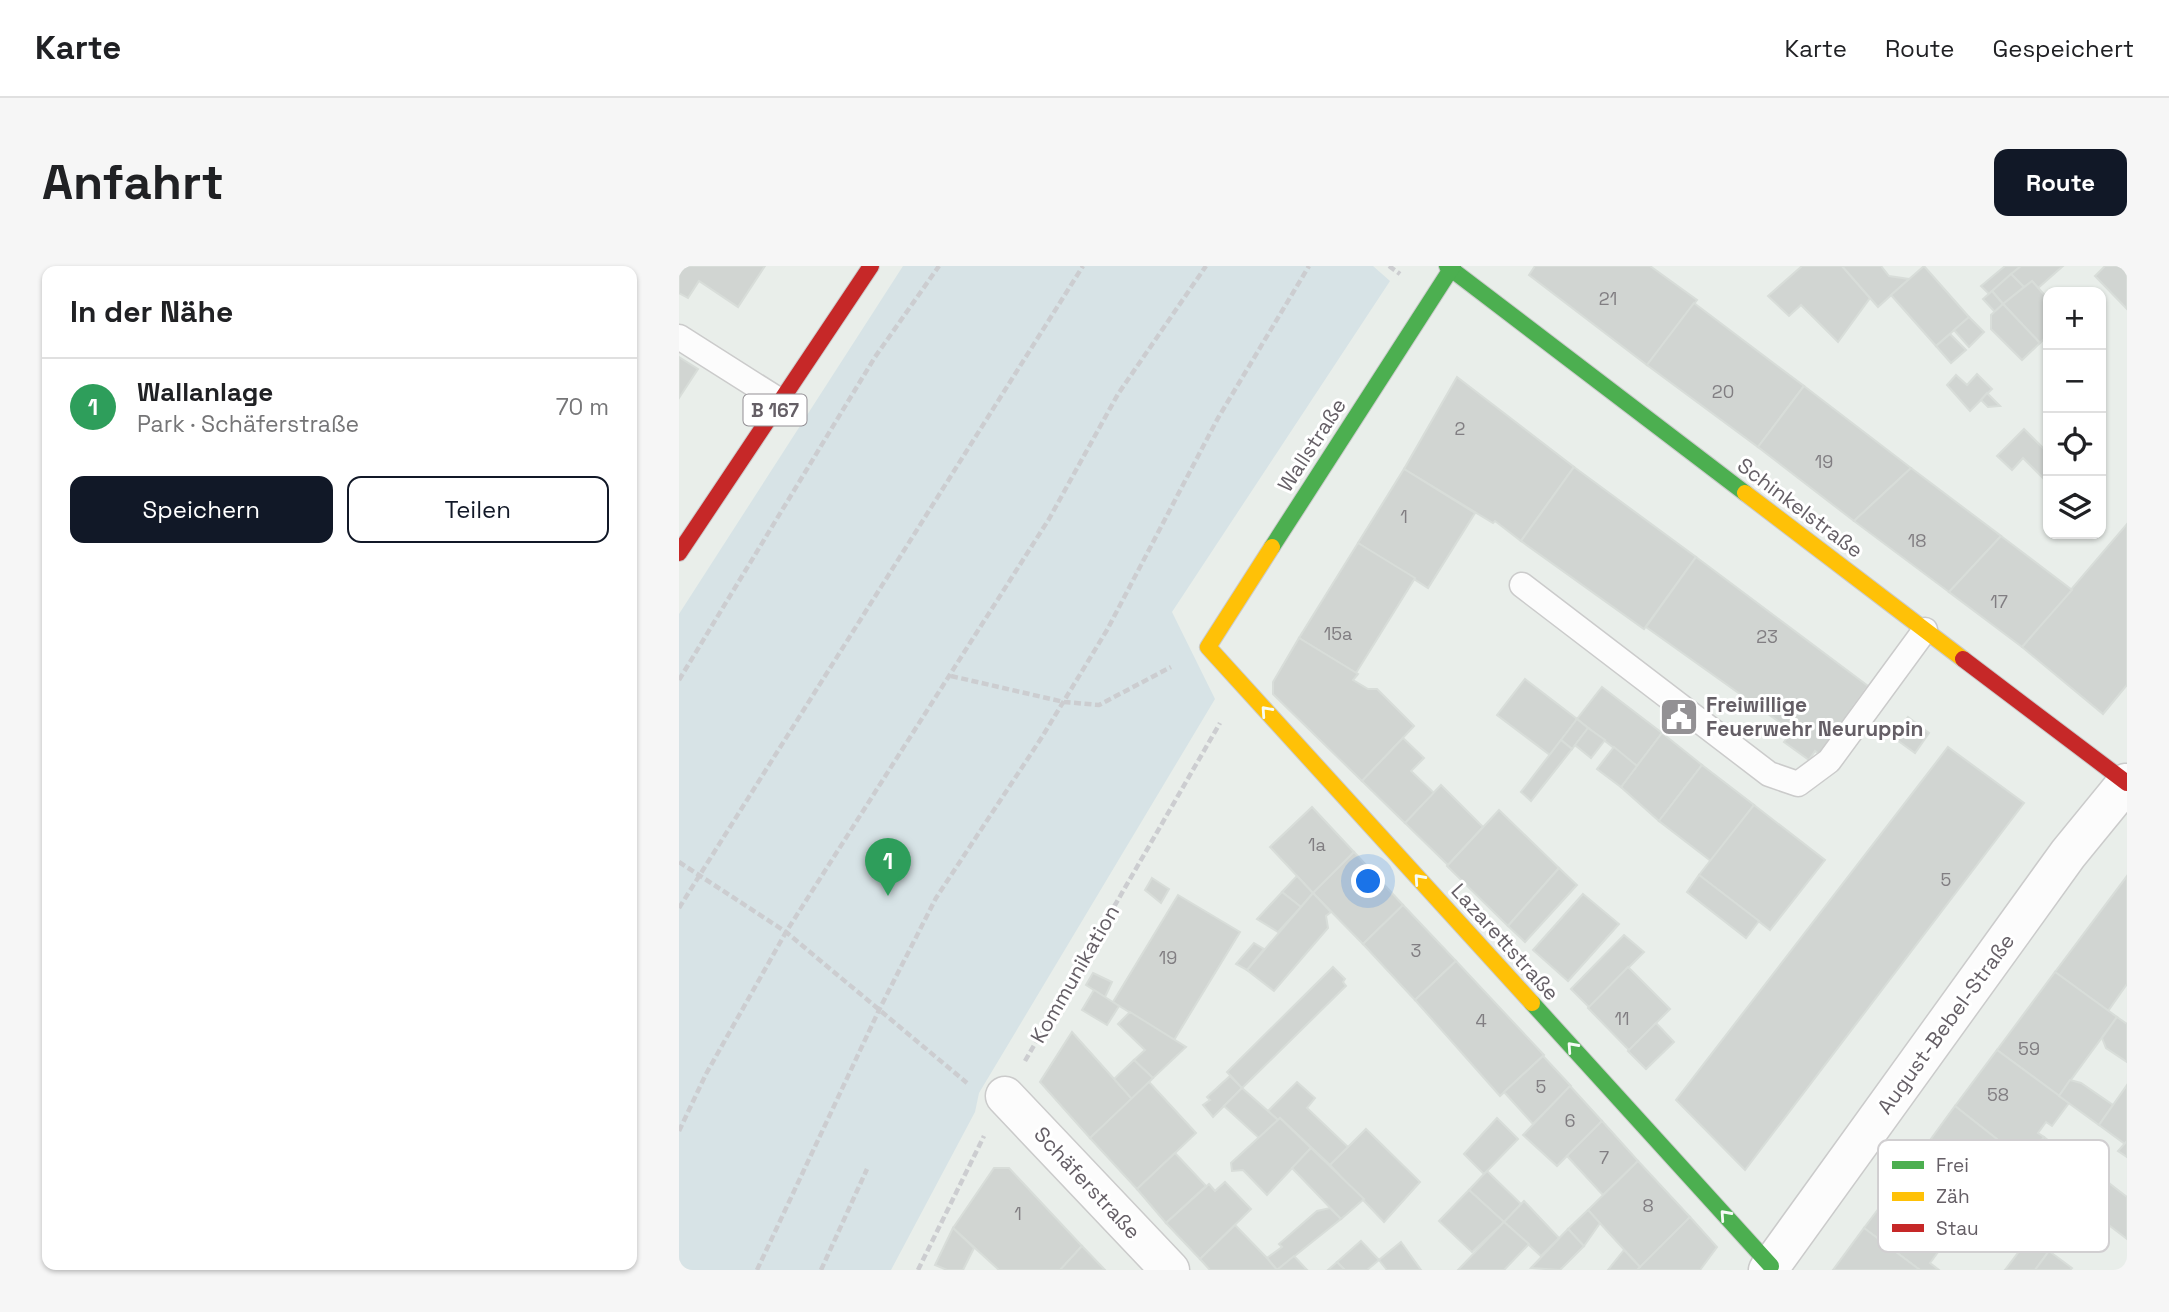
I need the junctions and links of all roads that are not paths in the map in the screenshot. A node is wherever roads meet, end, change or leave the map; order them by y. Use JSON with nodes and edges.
{"nodes":[{"id":1,"x":871,"y":266,"type":"edge"},
{"id":2,"x":1450,"y":267,"type":"edge"},
{"id":3,"x":679,"y":337,"type":"edge"},
{"id":4,"x":780,"y":401,"type":"junction"},
{"id":5,"x":679,"y":553,"type":"edge"},
{"id":6,"x":1522,"y":585,"type":"dead end"},
{"id":7,"x":1925,"y":630,"type":"junction"},
{"id":8,"x":1208,"y":647,"type":"joint"},
{"id":9,"x":2127,"y":782,"type":"edge"},
{"id":10,"x":1003,"y":1101,"type":"road end"},
{"id":11,"x":1769,"y":1268,"type":"edge"},
{"id":12,"x":1170,"y":1270,"type":"edge"}],
"edges":[{"from":1,"to":4,"type":"street","number":"B 167"},
{"from":2,"to":7,"type":"street","name":"Schinkelstraße"},
{"from":2,"to":8,"type":"street","name":"Wallstraße"},
{"from":3,"to":4,"type":"lane"},
{"from":4,"to":5,"type":"street","number":"B 167"},
{"from":6,"to":7,"type":"lane"},
{"from":7,"to":9,"type":"street","name":"Schinkelstraße"},
{"from":11,"to":8,"type":"street","name":"Lazarettstraße","one_way":true},
{"from":9,"to":11,"type":"street","name":"August-Bebel-Straße"},
{"from":10,"to":12,"type":"street","name":"Schäferstraße"}]}
